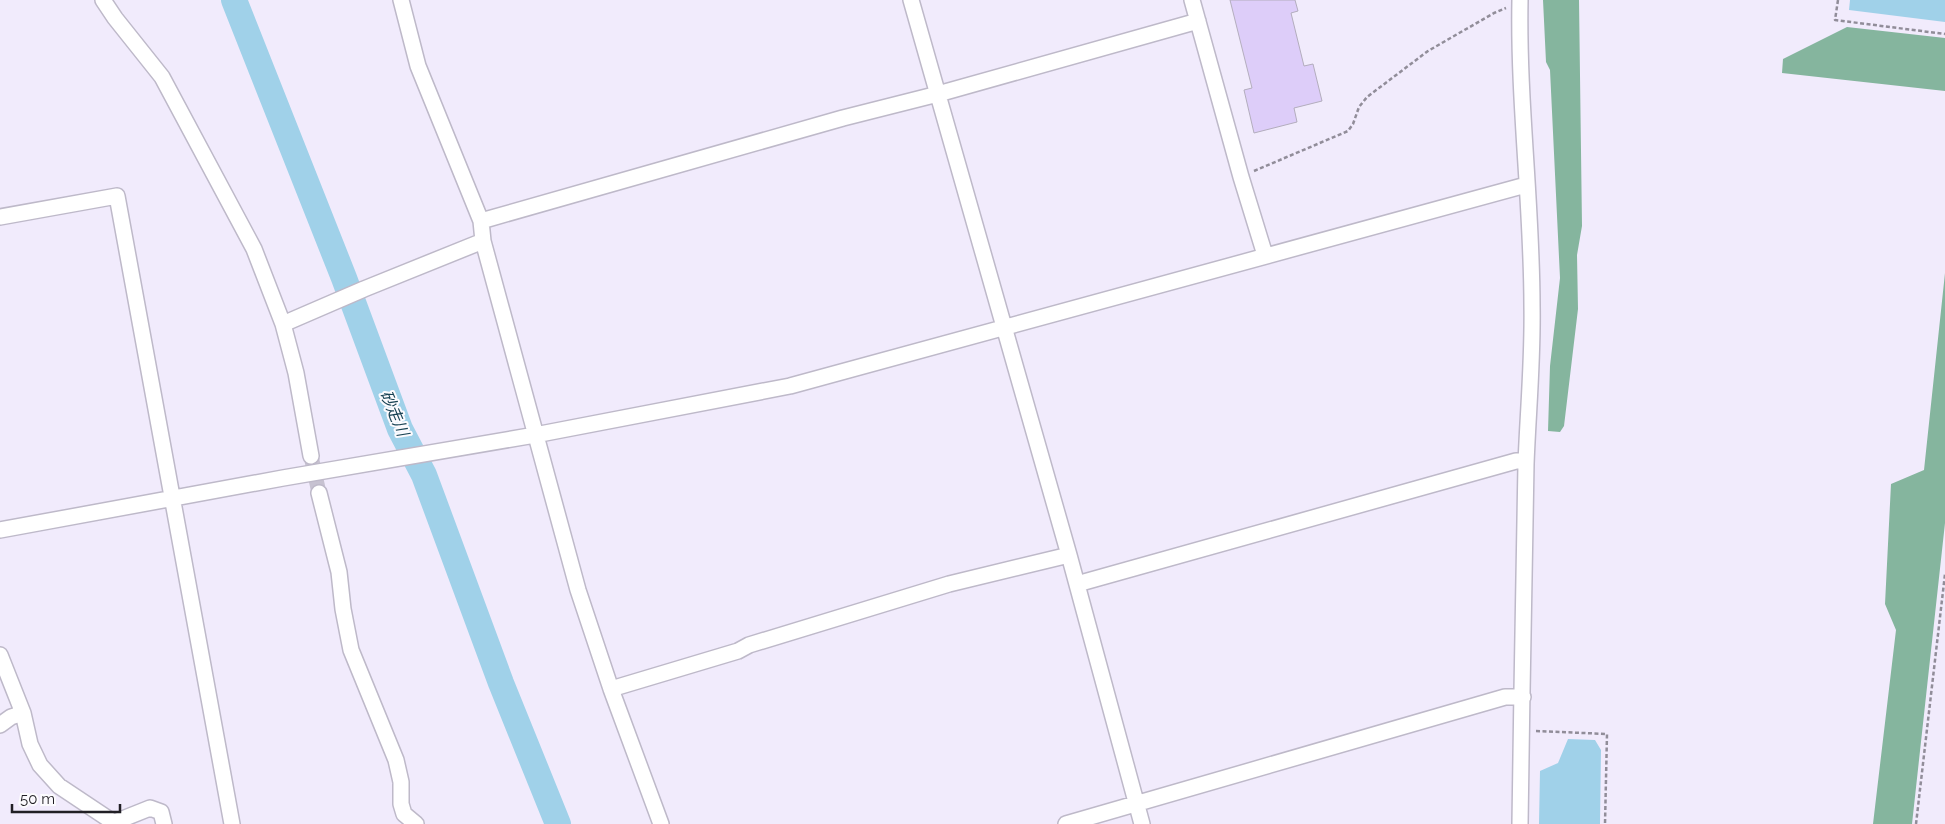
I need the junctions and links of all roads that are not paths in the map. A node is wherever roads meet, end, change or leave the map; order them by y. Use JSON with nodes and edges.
{"nodes":[{"id":1,"x":103,"y":0,"type":"edge"},
{"id":2,"x":401,"y":0,"type":"edge"},
{"id":3,"x":912,"y":0,"type":"edge"},
{"id":4,"x":1192,"y":0,"type":"edge"},
{"id":5,"x":1519,"y":3,"type":"edge"},
{"id":6,"x":1198,"y":21,"type":"junction"},
{"id":7,"x":938,"y":94,"type":"junction"},
{"id":8,"x":1526,"y":185,"type":"junction"},
{"id":9,"x":0,"y":217,"type":"edge"},
{"id":10,"x":481,"y":221,"type":"junction"},
{"id":11,"x":483,"y":241,"type":"junction"},
{"id":12,"x":1265,"y":255,"type":"junction"},
{"id":13,"x":283,"y":324,"type":"junction"},
{"id":14,"x":1005,"y":328,"type":"junction"},
{"id":15,"x":535,"y":435,"type":"junction"},
{"id":16,"x":312,"y":456,"type":"tunnel mouth"},
{"id":17,"x":1526,"y":461,"type":"junction"},
{"id":18,"x":319,"y":493,"type":"tunnel mouth"},
{"id":19,"x":174,"y":499,"type":"junction"},
{"id":20,"x":0,"y":530,"type":"edge"},
{"id":21,"x":1069,"y":555,"type":"junction"},
{"id":22,"x":1077,"y":584,"type":"junction"},
{"id":23,"x":0,"y":655,"type":"edge"},
{"id":24,"x":611,"y":689,"type":"junction"},
{"id":25,"x":1522,"y":697,"type":"junction"},
{"id":26,"x":23,"y":713,"type":"junction"},
{"id":27,"x":0,"y":725,"type":"edge"},
{"id":28,"x":1136,"y":804,"type":"junction"},
{"id":29,"x":116,"y":823,"type":"edge"},
{"id":30,"x":164,"y":824,"type":"edge"},
{"id":31,"x":232,"y":824,"type":"edge"},
{"id":32,"x":416,"y":824,"type":"edge"},
{"id":33,"x":661,"y":824,"type":"edge"},
{"id":34,"x":1066,"y":824,"type":"edge"},
{"id":35,"x":1142,"y":824,"type":"edge"},
{"id":36,"x":1520,"y":824,"type":"edge"}],
"edges":[{"from":1,"to":13,"type":"street"},
{"from":2,"to":10,"type":"street"},
{"from":3,"to":7,"type":"street"},
{"from":4,"to":6,"type":"street"},
{"from":5,"to":8,"type":"street"},
{"from":6,"to":7,"type":"street"},
{"from":6,"to":12,"type":"street"},
{"from":7,"to":10,"type":"street"},
{"from":7,"to":14,"type":"street"},
{"from":8,"to":12,"type":"street"},
{"from":8,"to":17,"type":"street"},
{"from":9,"to":19,"type":"street"},
{"from":10,"to":11,"type":"street"},
{"from":11,"to":13,"type":"street"},
{"from":11,"to":15,"type":"street"},
{"from":12,"to":14,"type":"street"},
{"from":13,"to":16,"type":"street"},
{"from":14,"to":15,"type":"street"},
{"from":14,"to":21,"type":"street"},
{"from":15,"to":19,"type":"street"},
{"from":15,"to":24,"type":"street"},
{"from":17,"to":22,"type":"street"},
{"from":17,"to":25,"type":"street"},
{"from":18,"to":32,"type":"street"},
{"from":19,"to":20,"type":"street"},
{"from":19,"to":31,"type":"street"},
{"from":21,"to":22,"type":"street"},
{"from":21,"to":24,"type":"street"},
{"from":22,"to":28,"type":"street"},
{"from":23,"to":26,"type":"street"},
{"from":24,"to":33,"type":"street"},
{"from":25,"to":28,"type":"street"},
{"from":25,"to":36,"type":"street"},
{"from":26,"to":27,"type":"street"},
{"from":26,"to":29,"type":"street"},
{"from":28,"to":34,"type":"street"},
{"from":28,"to":35,"type":"street"},
{"from":29,"to":30,"type":"street"}]}
